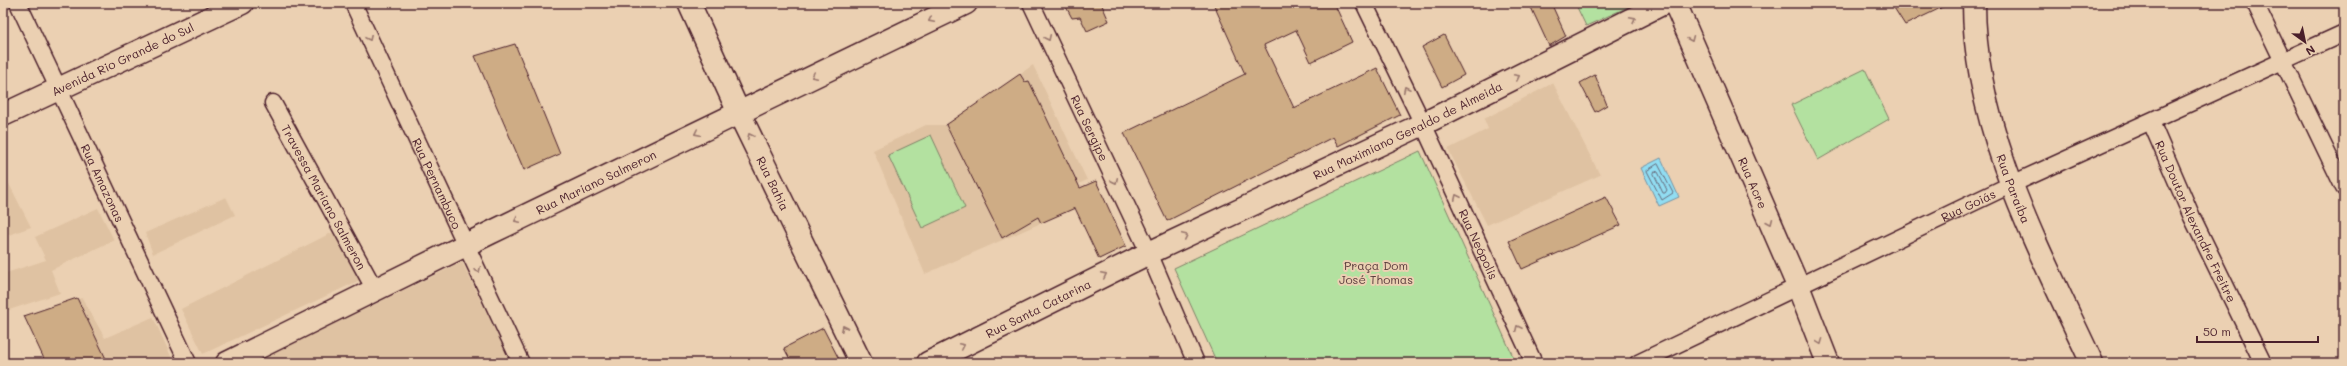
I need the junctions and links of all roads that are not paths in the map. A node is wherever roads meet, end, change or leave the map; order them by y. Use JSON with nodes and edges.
{"nodes":[{"id":1,"x":18,"y":3,"type":"edge"},
{"id":2,"x":242,"y":3,"type":"edge"},
{"id":3,"x":353,"y":3,"type":"edge"},
{"id":4,"x":689,"y":3,"type":"edge"},
{"id":5,"x":966,"y":3,"type":"edge"},
{"id":6,"x":1031,"y":3,"type":"edge"},
{"id":7,"x":1364,"y":3,"type":"edge"},
{"id":8,"x":1664,"y":3,"type":"edge"},
{"id":9,"x":1675,"y":3,"type":"edge"},
{"id":10,"x":1974,"y":3,"type":"edge"},
{"id":11,"x":2255,"y":3,"type":"edge"},
{"id":12,"x":2344,"y":33,"type":"edge"},
{"id":13,"x":2284,"y":62,"type":"junction"},
{"id":14,"x":57,"y":88,"type":"junction"},
{"id":15,"x":273,"y":103,"type":"dead end"},
{"id":16,"x":739,"y":113,"type":"junction"},
{"id":17,"x":3,"y":115,"type":"edge"},
{"id":18,"x":2151,"y":122,"type":"junction"},
{"id":19,"x":1424,"y":124,"type":"junction"},
{"id":20,"x":2010,"y":185,"type":"junction"},
{"id":21,"x":2344,"y":188,"type":"edge"},
{"id":22,"x":467,"y":245,"type":"junction"},
{"id":23,"x":1149,"y":253,"type":"junction"},
{"id":24,"x":1798,"y":286,"type":"junction"},
{"id":25,"x":375,"y":290,"type":"junction"},
{"id":26,"x":188,"y":363,"type":"edge"},
{"id":27,"x":227,"y":363,"type":"edge"},
{"id":28,"x":521,"y":363,"type":"edge"},
{"id":29,"x":861,"y":363,"type":"edge"},
{"id":30,"x":928,"y":363,"type":"edge"},
{"id":31,"x":1196,"y":363,"type":"edge"},
{"id":32,"x":1534,"y":363,"type":"edge"},
{"id":33,"x":1638,"y":363,"type":"edge"},
{"id":34,"x":1828,"y":363,"type":"edge"},
{"id":35,"x":2092,"y":363,"type":"edge"},
{"id":36,"x":2263,"y":363,"type":"edge"}],
"edges":[{"from":1,"to":14,"type":"street","name":"Rua Amazonas"},
{"from":2,"to":14,"type":"main road","name":"Avenida Rio Grande do Sul"},
{"from":3,"to":22,"type":"street","name":"Rua Pernambuco","one_way":true},
{"from":4,"to":16,"type":"main road","name":"Rua Bahia"},
{"from":5,"to":16,"type":"main road","name":"Rua Mariano Salmeron","one_way":true},
{"from":6,"to":23,"type":"street","name":"Rua Sergipe","one_way":true},
{"from":19,"to":7,"type":"street","name":"Rua Neópolis","one_way":true},
{"from":19,"to":8,"type":"main road","name":"Rua Maximiano Geraldo de Almeida","one_way":true},
{"from":9,"to":24,"type":"main road","name":"Rua Acre","one_way":true},
{"from":10,"to":20,"type":"main road","name":"Rua Paraíba"},
{"from":11,"to":13,"type":"street"},
{"from":12,"to":13,"type":"street","name":"Rua Goiás"},
{"from":13,"to":18,"type":"street","name":"Rua Goiás"},
{"from":13,"to":21,"type":"street"},
{"from":14,"to":17,"type":"main road","name":"Avenida Rio Grande do Sul"},
{"from":14,"to":26,"type":"street","name":"Rua Amazonas"},
{"from":15,"to":25,"type":"street","name":"Travessa Mariano Salmeron"},
{"from":16,"to":22,"type":"main road","name":"Rua Mariano Salmeron","one_way":true},
{"from":29,"to":16,"type":"main road","name":"Rua Bahia","one_way":true},
{"from":18,"to":20,"type":"street","name":"Rua Goiás"},
{"from":18,"to":36,"type":"street","name":"Rua Doutor Alexandre Freitre"},
{"from":23,"to":19,"type":"main road","name":"Rua Maximiano Geraldo de Almeida","one_way":true},
{"from":32,"to":19,"type":"street","name":"Rua Neópolis","one_way":true},
{"from":20,"to":24,"type":"street","name":"Rua Goiás"},
{"from":20,"to":35,"type":"main road","name":"Rua Paraíba"},
{"from":22,"to":25,"type":"main road","name":"Rua Mariano Salmeron"},
{"from":22,"to":28,"type":"street","name":"Rua Pernambuco","one_way":true},
{"from":30,"to":23,"type":"main road","name":"Rua Santa Catarina","one_way":true},
{"from":23,"to":31,"type":"street","name":"Rua Sergipe"},
{"from":24,"to":33,"type":"street","name":"Rua Goiás"},
{"from":24,"to":34,"type":"main road","name":"Rua Acre","one_way":true},
{"from":25,"to":27,"type":"main road","name":"Rua Mariano Salmeron"}]}
